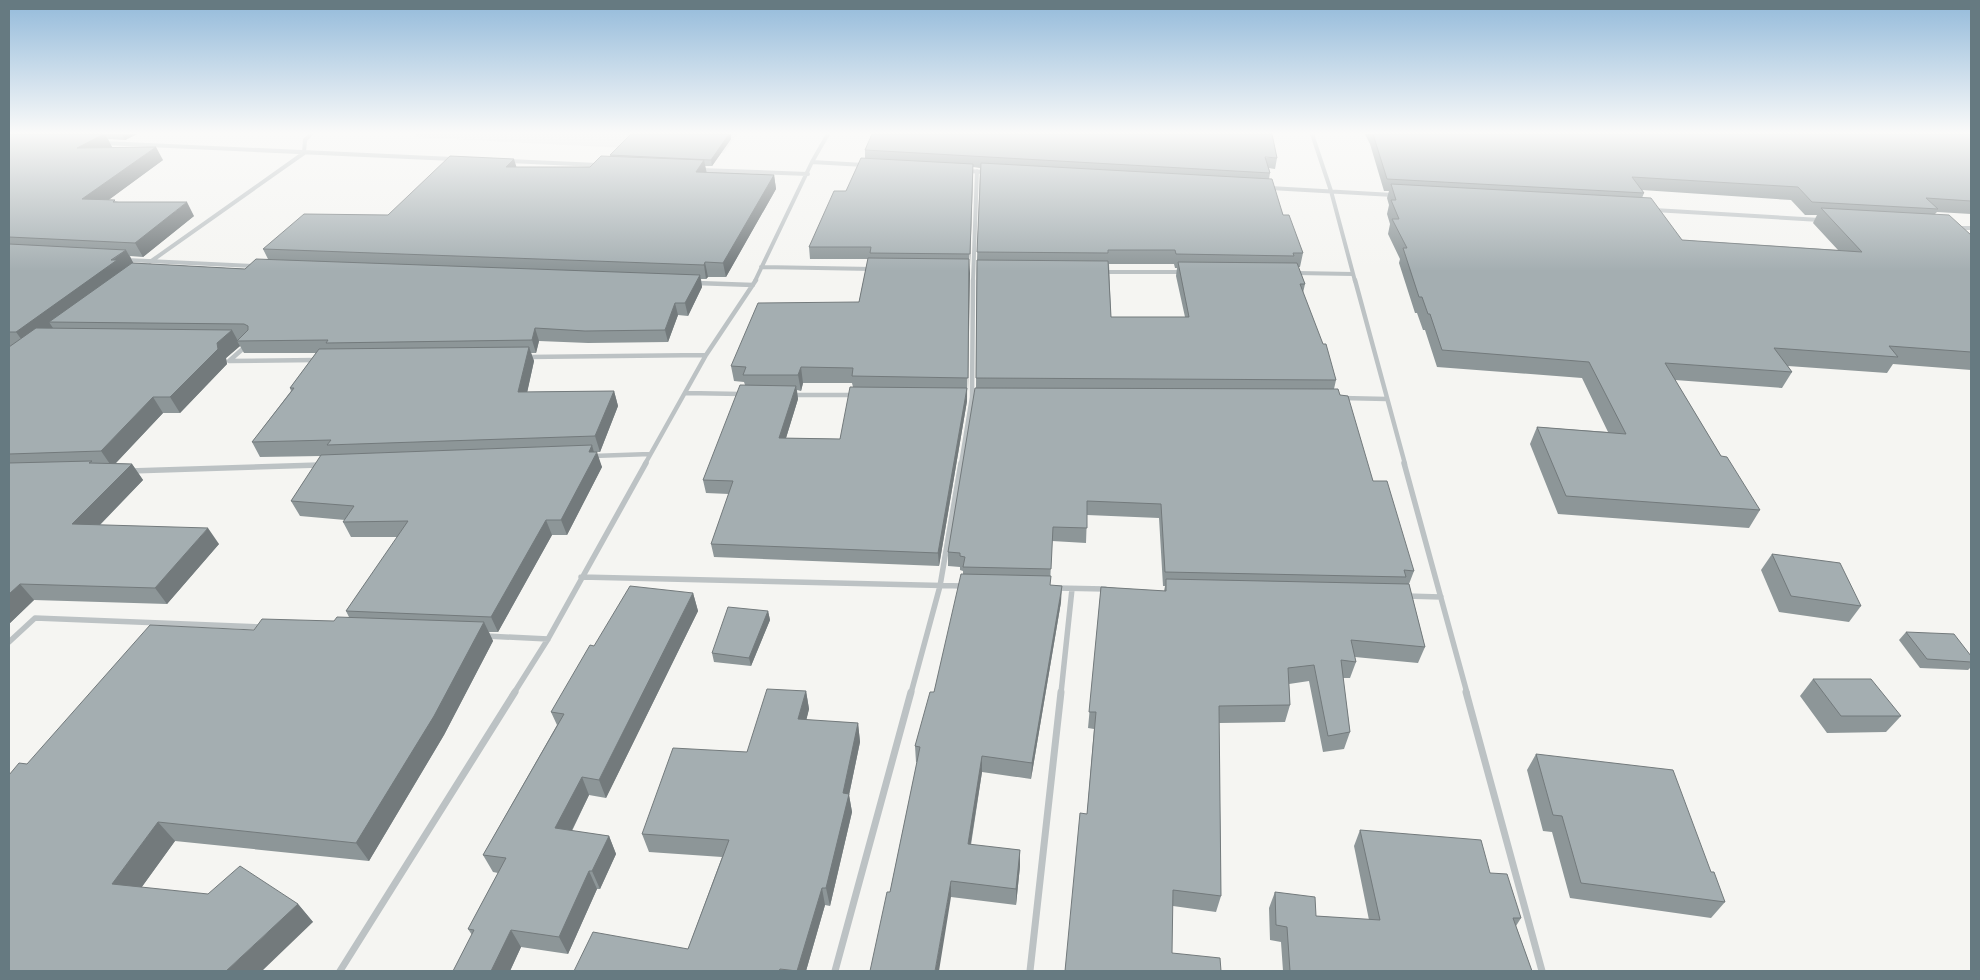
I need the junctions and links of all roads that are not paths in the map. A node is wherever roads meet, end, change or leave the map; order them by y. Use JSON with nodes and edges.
{"nodes":[{"id":1,"x":266,"y":180,"type":"edge"},
{"id":2,"x":805,"y":180,"type":"edge"},
{"id":3,"x":978,"y":180,"type":"edge"},
{"id":4,"x":1327,"y":180,"type":"edge"},
{"id":5,"x":1262,"y":187,"type":"edge"},
{"id":6,"x":1331,"y":191,"type":"junction"},
{"id":7,"x":1400,"y":195,"type":"edge"},
{"id":8,"x":1646,"y":210,"type":"edge"},
{"id":9,"x":1824,"y":220,"type":"edge"},
{"id":10,"x":1952,"y":227,"type":"edge"},
{"id":11,"x":1971,"y":228,"type":"edge"},
{"id":12,"x":122,"y":260,"type":"edge"},
{"id":13,"x":151,"y":261,"type":"junction"},
{"id":14,"x":143,"y":267,"type":"edge"},
{"id":15,"x":257,"y":267,"type":"edge"},
{"id":16,"x":761,"y":267,"type":"junction"},
{"id":17,"x":877,"y":269,"type":"edge"},
{"id":18,"x":963,"y":270,"type":"edge"},
{"id":19,"x":973,"y":271,"type":"junction"},
{"id":20,"x":982,"y":271,"type":"edge"},
{"id":21,"x":1100,"y":272,"type":"edge"},
{"id":22,"x":1187,"y":272,"type":"edge"},
{"id":23,"x":1295,"y":273,"type":"edge"},
{"id":24,"x":1353,"y":274,"type":"junction"},
{"id":25,"x":686,"y":282,"type":"edge"},
{"id":26,"x":752,"y":285,"type":"junction"},
{"id":27,"x":241,"y":341,"type":"edge"},
{"id":28,"x":706,"y":355,"type":"junction"},
{"id":29,"x":518,"y":357,"type":"edge"},
{"id":30,"x":319,"y":360,"type":"edge"},
{"id":31,"x":686,"y":393,"type":"junction"},
{"id":32,"x":745,"y":394,"type":"edge"},
{"id":33,"x":785,"y":394,"type":"edge"},
{"id":34,"x":864,"y":396,"type":"edge"},
{"id":35,"x":962,"y":397,"type":"edge"},
{"id":36,"x":972,"y":397,"type":"junction"},
{"id":37,"x":982,"y":397,"type":"edge"},
{"id":38,"x":1337,"y":398,"type":"edge"},
{"id":39,"x":1387,"y":399,"type":"junction"},
{"id":40,"x":650,"y":454,"type":"junction"},
{"id":41,"x":590,"y":456,"type":"edge"},
{"id":42,"x":324,"y":465,"type":"edge"},
{"id":43,"x":127,"y":471,"type":"edge"},
{"id":44,"x":581,"y":577,"type":"junction"},
{"id":45,"x":940,"y":586,"type":"junction"},
{"id":46,"x":968,"y":586,"type":"edge"},
{"id":47,"x":1053,"y":588,"type":"edge"},
{"id":48,"x":1072,"y":589,"type":"junction"},
{"id":49,"x":1112,"y":590,"type":"edge"},
{"id":50,"x":1401,"y":596,"type":"edge"},
{"id":51,"x":1441,"y":597,"type":"junction"},
{"id":52,"x":271,"y":628,"type":"edge"},
{"id":53,"x":479,"y":636,"type":"edge"},
{"id":54,"x":548,"y":639,"type":"junction"},
{"id":55,"x":9,"y":642,"type":"edge"},
{"id":56,"x":340,"y":971,"type":"edge"},
{"id":57,"x":836,"y":971,"type":"edge"},
{"id":58,"x":1030,"y":971,"type":"edge"},
{"id":59,"x":1542,"y":971,"type":"edge"}],
"edges":[{"from":1,"to":13,"type":"street"},
{"from":2,"to":16,"type":"street"},
{"from":3,"to":19,"type":"street"},
{"from":4,"to":6,"type":"street"},
{"from":5,"to":6,"type":"street"},
{"from":6,"to":7,"type":"street"},
{"from":6,"to":24,"type":"street"},
{"from":8,"to":9,"type":"street"},
{"from":10,"to":11,"type":"street"},
{"from":12,"to":13,"type":"street"},
{"from":13,"to":14,"type":"street"},
{"from":13,"to":15,"type":"street"},
{"from":16,"to":17,"type":"street"},
{"from":16,"to":26,"type":"street"},
{"from":18,"to":19,"type":"street"},
{"from":19,"to":20,"type":"street"},
{"from":19,"to":36,"type":"street"},
{"from":21,"to":22,"type":"street"},
{"from":23,"to":24,"type":"street"},
{"from":24,"to":39,"type":"street"},
{"from":25,"to":26,"type":"street"},
{"from":26,"to":28,"type":"street"},
{"from":27,"to":30,"type":"street"},
{"from":28,"to":29,"type":"street"},
{"from":28,"to":31,"type":"street"},
{"from":31,"to":32,"type":"street"},
{"from":31,"to":40,"type":"street"},
{"from":33,"to":34,"type":"street"},
{"from":35,"to":36,"type":"street"},
{"from":36,"to":37,"type":"street"},
{"from":36,"to":45,"type":"street"},
{"from":38,"to":39,"type":"street"},
{"from":39,"to":51,"type":"street"},
{"from":40,"to":41,"type":"street"},
{"from":40,"to":44,"type":"street"},
{"from":42,"to":43,"type":"street"},
{"from":44,"to":45,"type":"street"},
{"from":44,"to":54,"type":"street"},
{"from":45,"to":46,"type":"street"},
{"from":45,"to":57,"type":"street"},
{"from":47,"to":48,"type":"street"},
{"from":48,"to":49,"type":"street"},
{"from":48,"to":58,"type":"street"},
{"from":50,"to":51,"type":"street"},
{"from":51,"to":59,"type":"street"},
{"from":52,"to":55,"type":"street"},
{"from":53,"to":54,"type":"street"},
{"from":54,"to":56,"type":"street"}]}
